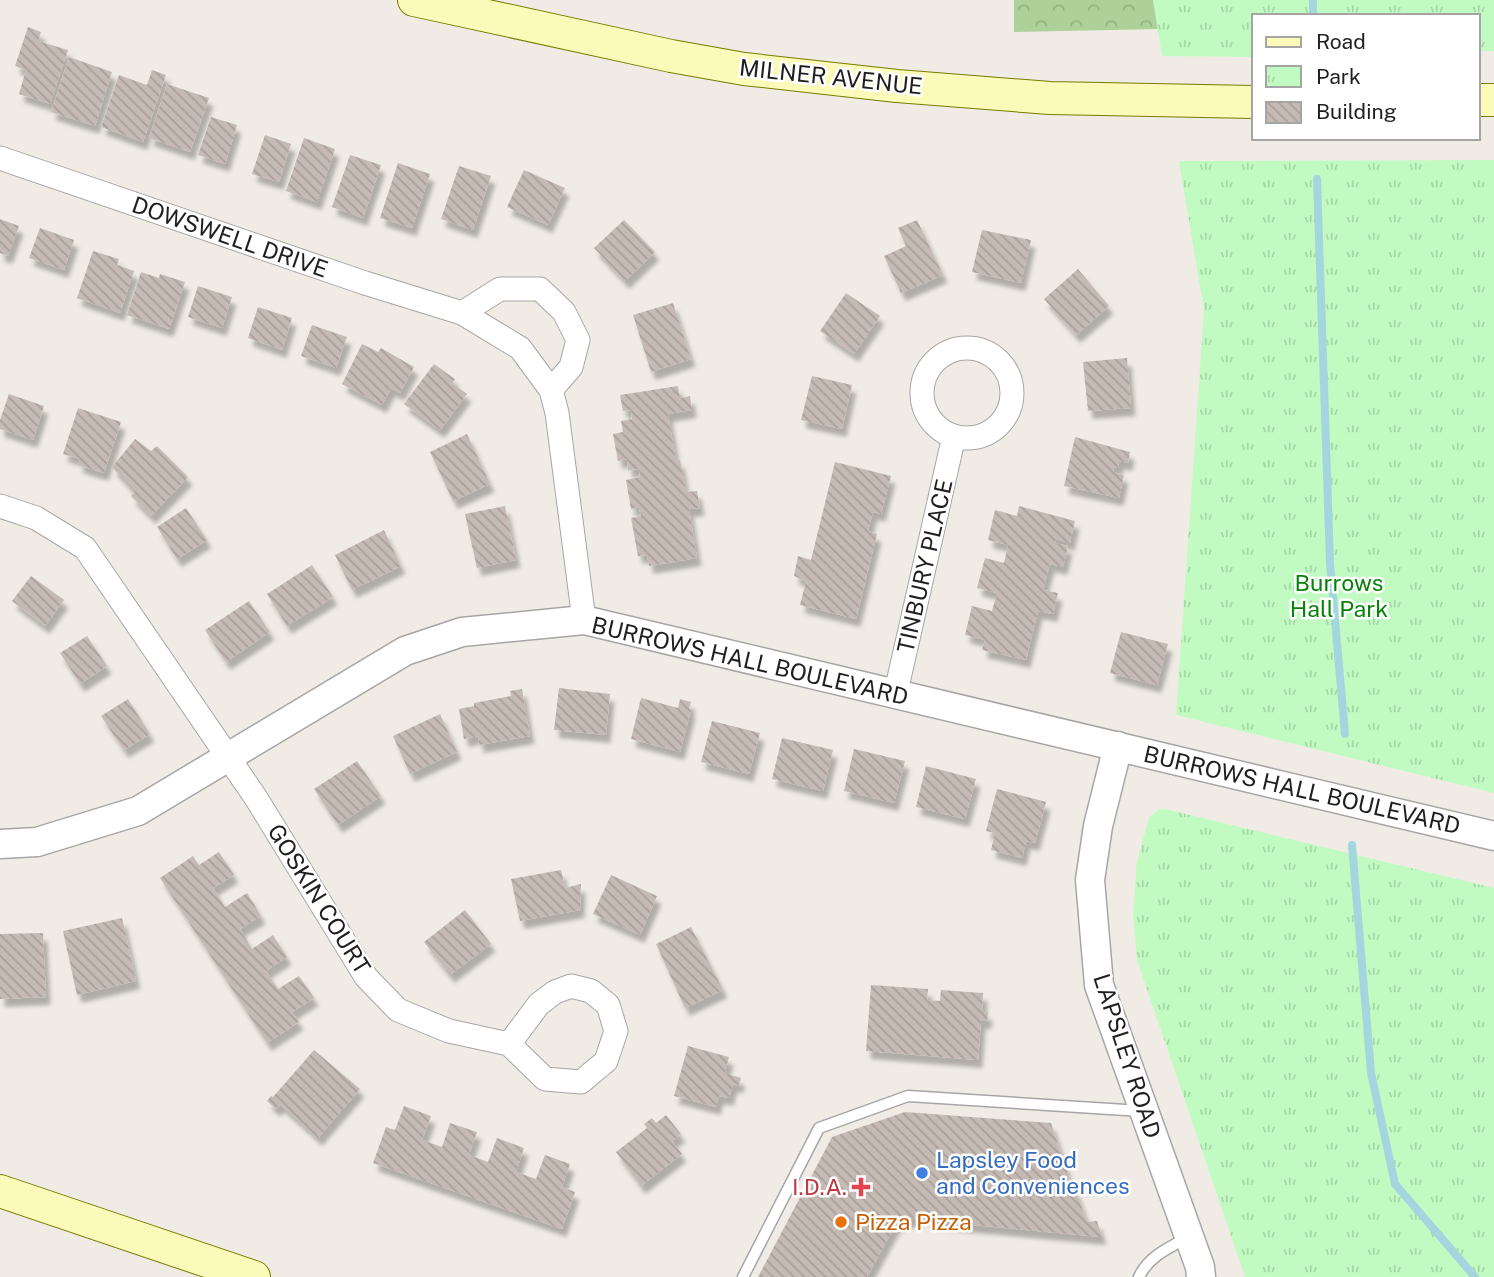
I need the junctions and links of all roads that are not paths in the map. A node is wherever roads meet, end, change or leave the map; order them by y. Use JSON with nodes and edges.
{"nodes":[{"id":1,"x":414,"y":0,"type":"edge"},
{"id":2,"x":1252,"y":102,"type":"edge"},
{"id":3,"x":0,"y":158,"type":"edge"},
{"id":4,"x":462,"y":313,"type":"junction"},
{"id":5,"x":551,"y":390,"type":"junction"},
{"id":6,"x":954,"y":436,"type":"dead end"},
{"id":7,"x":0,"y":506,"type":"edge"},
{"id":8,"x":584,"y":621,"type":"junction"},
{"id":9,"x":895,"y":696,"type":"junction"},
{"id":10,"x":1118,"y":746,"type":"junction"},
{"id":11,"x":229,"y":756,"type":"junction"},
{"id":12,"x":1494,"y":836,"type":"edge"},
{"id":13,"x":0,"y":844,"type":"edge"},
{"id":14,"x":509,"y":1044,"type":"junction"},
{"id":15,"x":1144,"y":1111,"type":"junction"},
{"id":16,"x":0,"y":1191,"type":"edge"},
{"id":17,"x":1189,"y":1237,"type":"junction"},
{"id":18,"x":254,"y":1277,"type":"edge"},
{"id":19,"x":743,"y":1277,"type":"edge"},
{"id":20,"x":1139,"y":1277,"type":"edge"},
{"id":21,"x":1201,"y":1277,"type":"edge"}],
"edges":[{"from":1,"to":2,"type":"main road","name":"MILNER AVENUE"},
{"from":3,"to":4,"type":"street","name":"DOWSWELL DRIVE"},
{"from":4,"to":5,"type":"street","name":"DOWSWELL DRIVE"},
{"from":4,"to":5,"type":"street"},
{"from":5,"to":8,"type":"street","name":"DOWSWELL DRIVE"},
{"from":6,"to":9,"type":"street","name":"TINBURY PLACE"},
{"from":7,"to":11,"type":"street"},
{"from":8,"to":9,"type":"street","name":"BURROWS HALL BOULEVARD"},
{"from":8,"to":11,"type":"street","name":"BURROWS HALL BOULEVARD"},
{"from":9,"to":10,"type":"street","name":"BURROWS HALL BOULEVARD"},
{"from":10,"to":12,"type":"street","name":"BURROWS HALL BOULEVARD"},
{"from":10,"to":15,"type":"street","name":"LAPSLEY ROAD"},
{"from":11,"to":13,"type":"street","name":"BURROWS HALL BOULEVARD"},
{"from":11,"to":14,"type":"street","name":"GOSKIN COURT"},
{"from":14,"to":14,"type":"street"},
{"from":15,"to":17,"type":"street","name":"LAPSLEY ROAD"},
{"from":15,"to":19,"type":"lane"},
{"from":16,"to":18,"type":"main road"},
{"from":17,"to":20,"type":"lane"},
{"from":17,"to":21,"type":"street","name":"LAPSLEY ROAD"}]}
